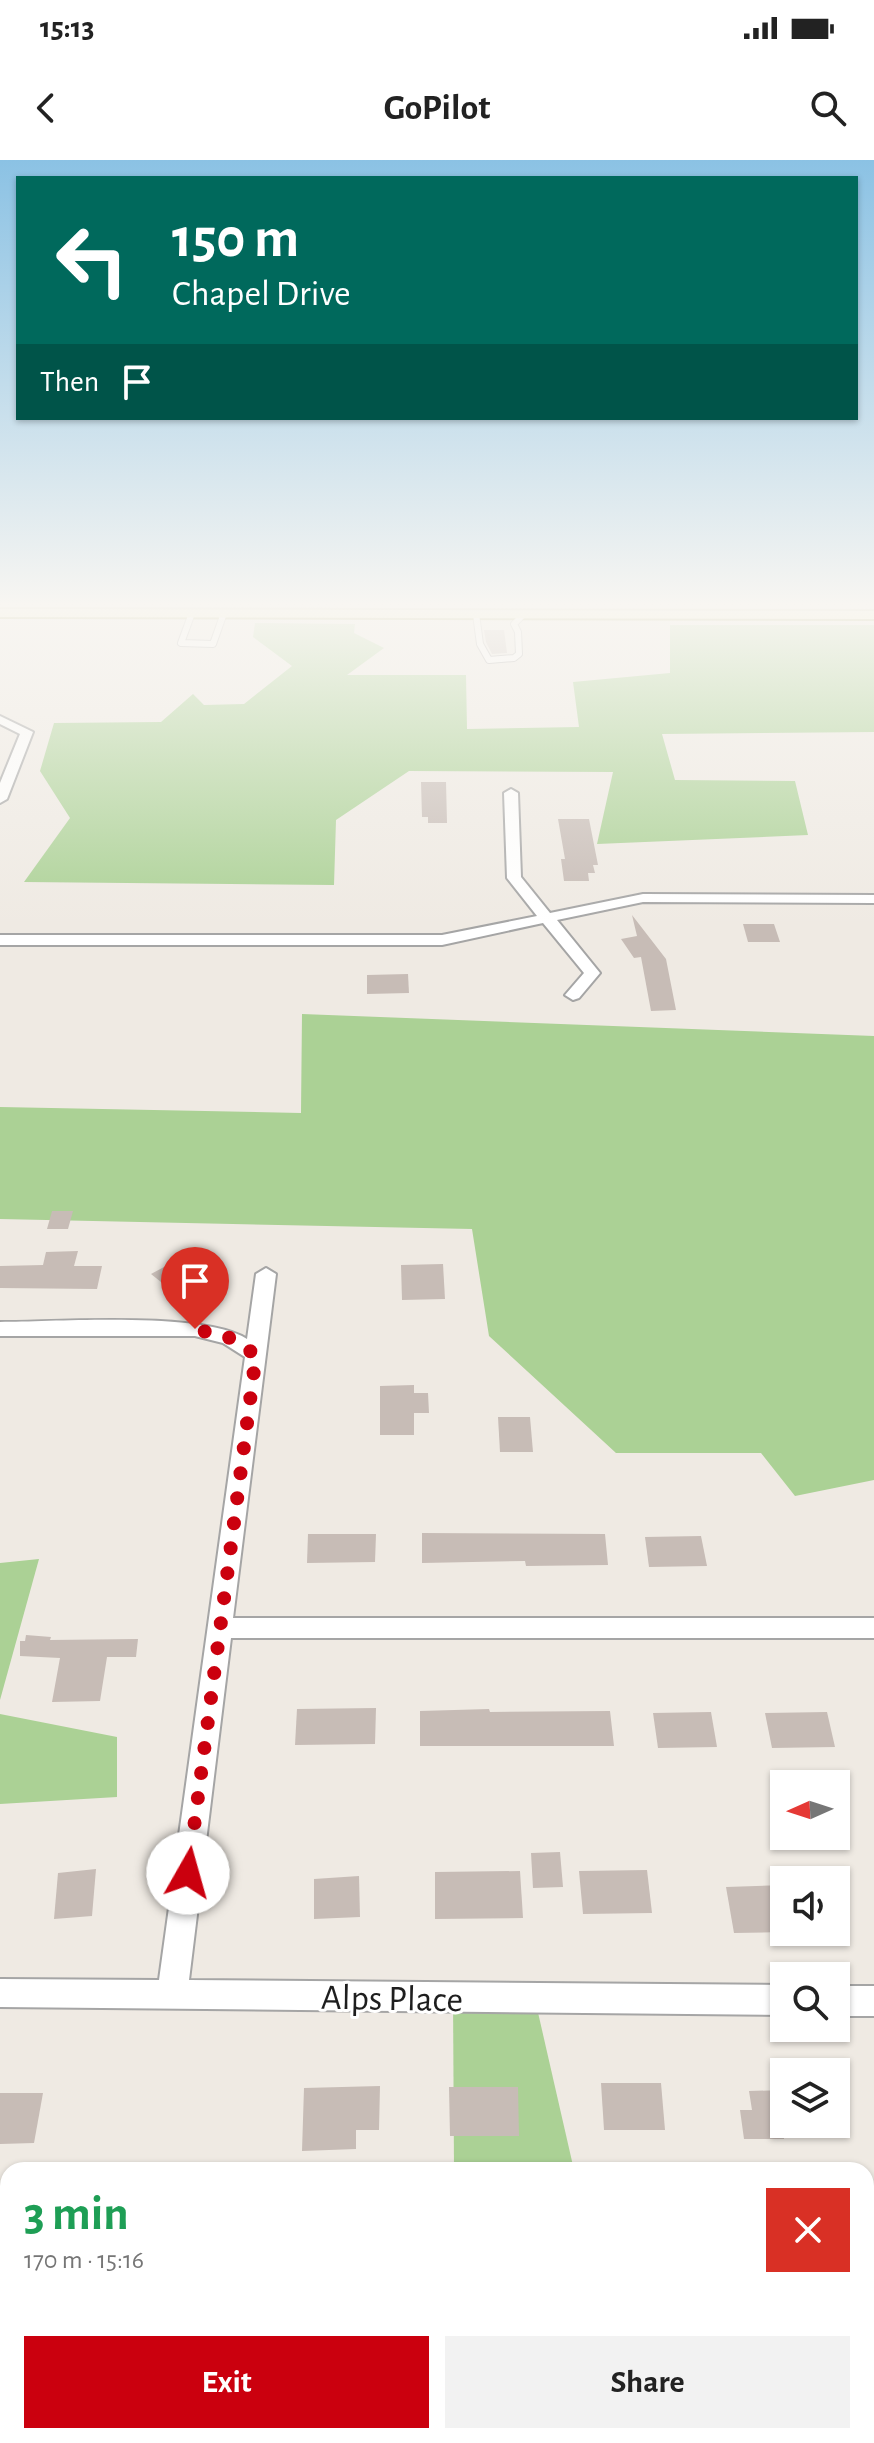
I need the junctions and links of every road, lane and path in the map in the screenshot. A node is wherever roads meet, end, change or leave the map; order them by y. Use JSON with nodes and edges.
{"nodes":[{"id":1,"x":0,"y":720,"type":"edge"},
{"id":2,"x":511,"y":793,"type":"dead end"},
{"id":3,"x":0,"y":799,"type":"edge"},
{"id":4,"x":874,"y":899,"type":"edge"},
{"id":5,"x":547,"y":918,"type":"junction"},
{"id":6,"x":0,"y":940,"type":"edge"},
{"id":7,"x":573,"y":995,"type":"dead end"},
{"id":8,"x":266,"y":1274,"type":"dead end"},
{"id":9,"x":0,"y":1329,"type":"edge"},
{"id":10,"x":256,"y":1355,"type":"junction"},
{"id":11,"x":220,"y":1628,"type":"junction"},
{"id":12,"x":874,"y":1628,"type":"edge"},
{"id":13,"x":0,"y":1993,"type":"edge"},
{"id":14,"x":172,"y":1995,"type":"junction"},
{"id":15,"x":770,"y":2000,"type":"edge"},
{"id":16,"x":850,"y":2001,"type":"edge"},
{"id":17,"x":874,"y":2001,"type":"edge"}],
"edges":[{"from":1,"to":3,"type":"street"},
{"from":2,"to":5,"type":"street"},
{"from":4,"to":5,"type":"street"},
{"from":5,"to":6,"type":"street"},
{"from":5,"to":7,"type":"street"},
{"from":8,"to":10,"type":"street"},
{"from":9,"to":10,"type":"street"},
{"from":10,"to":11,"type":"street"},
{"from":11,"to":12,"type":"street"},
{"from":11,"to":14,"type":"street"},
{"from":13,"to":14,"type":"street","name":"Alps Place"},
{"from":14,"to":15,"type":"street","name":"Alps Place"},
{"from":16,"to":17,"type":"street"}]}
